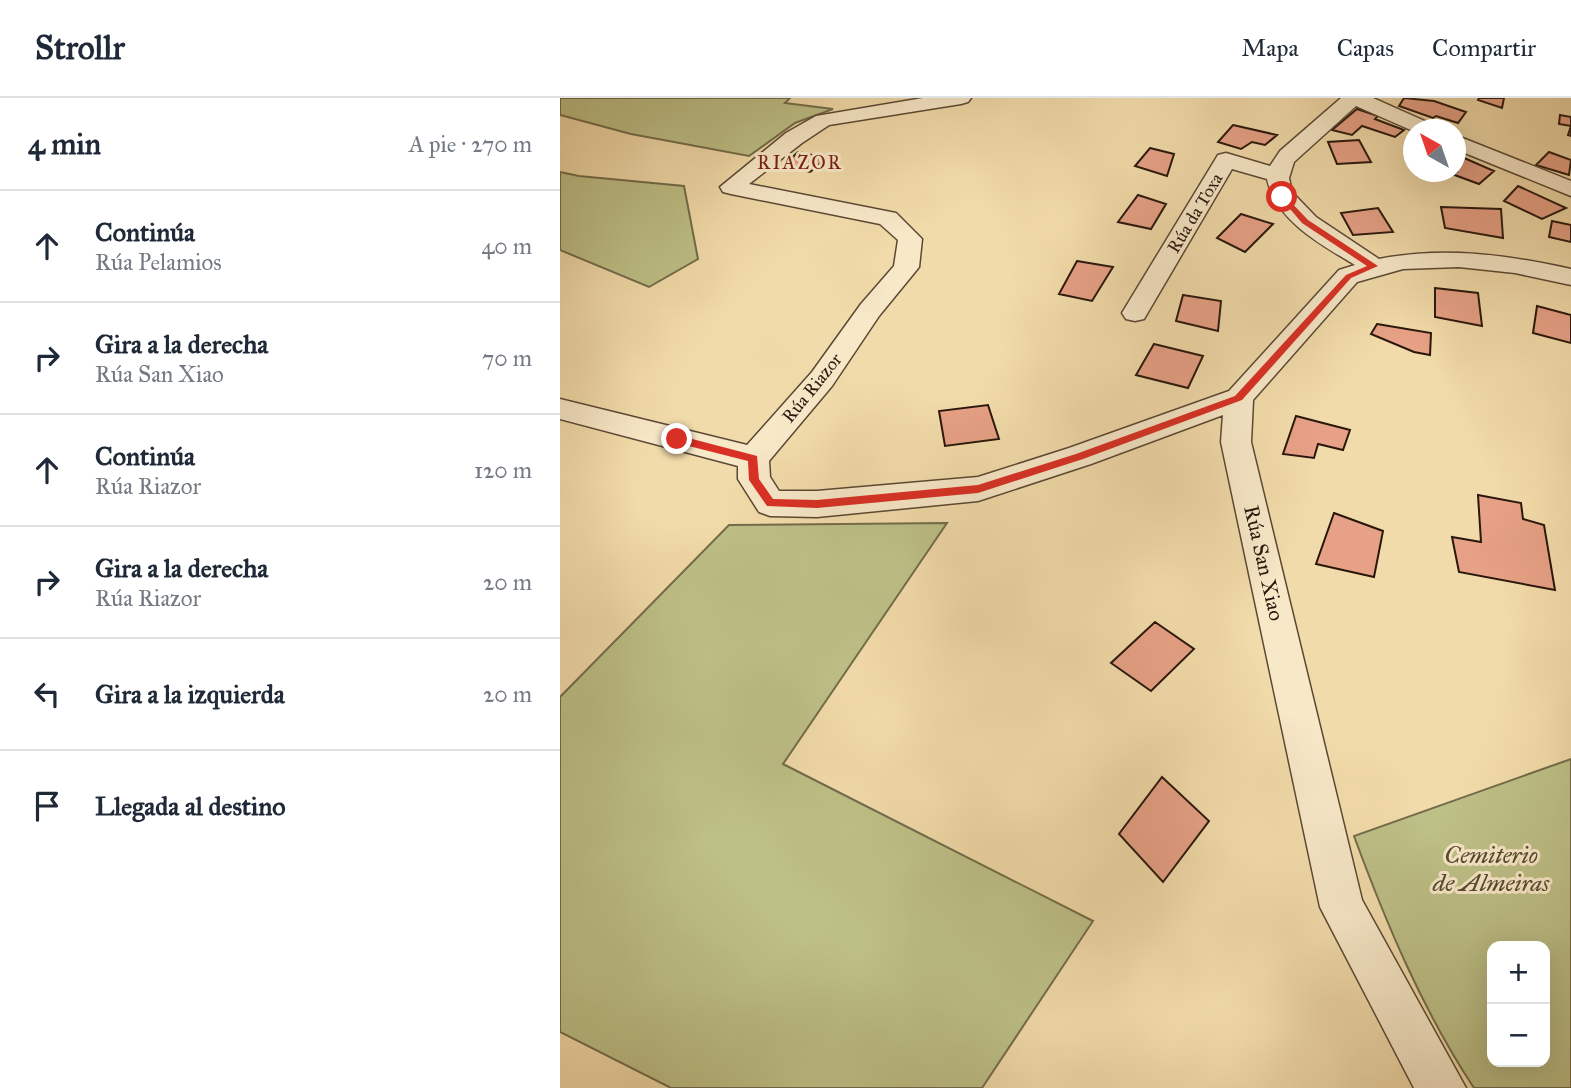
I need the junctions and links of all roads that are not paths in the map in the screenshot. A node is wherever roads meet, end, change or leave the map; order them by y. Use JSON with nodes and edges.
{"nodes":[{"id":1,"x":961,"y":98,"type":"edge"},
{"id":2,"x":1354,"y":98,"type":"edge"},
{"id":3,"x":1403,"y":119,"type":"edge"},
{"id":4,"x":1466,"y":146,"type":"edge"},
{"id":5,"x":1279,"y":176,"type":"junction"},
{"id":6,"x":1571,"y":189,"type":"edge"},
{"id":7,"x":1374,"y":266,"type":"junction"},
{"id":8,"x":1571,"y":277,"type":"edge"},
{"id":9,"x":1135,"y":313,"type":"dead end"},
{"id":10,"x":1239,"y":398,"type":"junction"},
{"id":11,"x":560,"y":409,"type":"edge"},
{"id":12,"x":753,"y":458,"type":"junction"},
{"id":13,"x":1441,"y":1088,"type":"edge"}],
"edges":[{"from":1,"to":12,"type":"street","name":"Rúa Riazor"},
{"from":2,"to":3,"type":"street"},
{"from":2,"to":5,"type":"street"},
{"from":4,"to":6,"type":"street"},
{"from":5,"to":7,"type":"street"},
{"from":5,"to":9,"type":"street","name":"Rúa da Toxa"},
{"from":7,"to":8,"type":"street"},
{"from":7,"to":10,"type":"street"},
{"from":10,"to":12,"type":"street"},
{"from":10,"to":13,"type":"street","name":"Rúa San Xiao"},
{"from":11,"to":12,"type":"street"}]}
